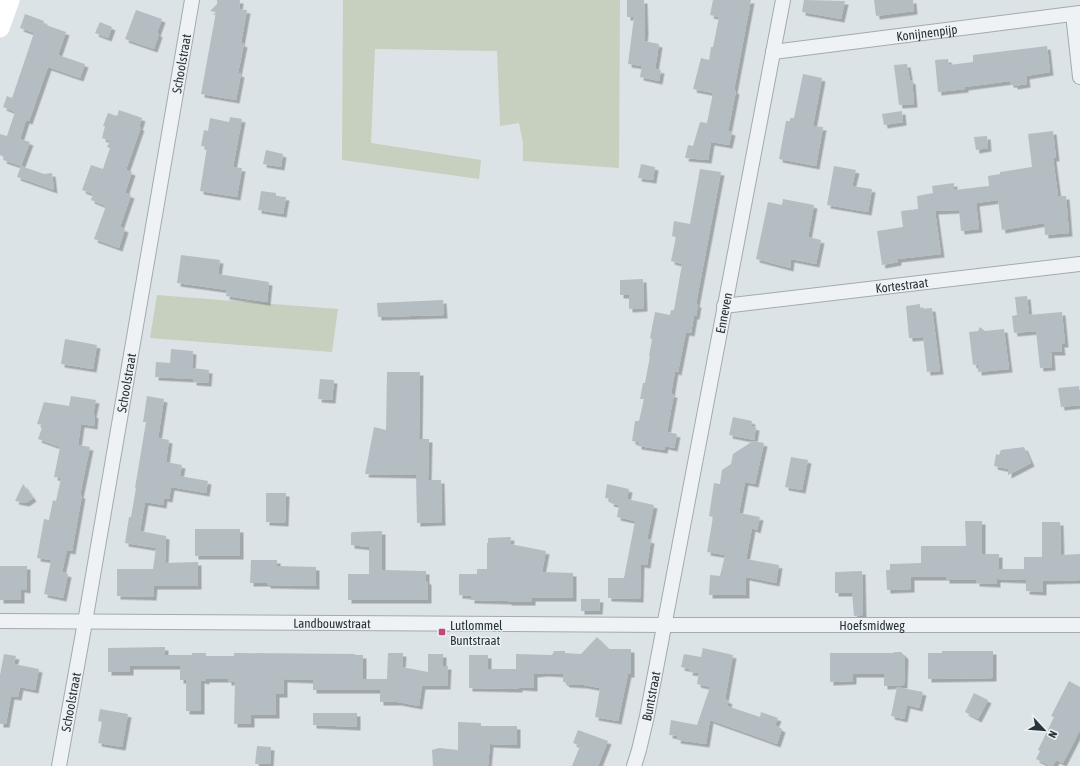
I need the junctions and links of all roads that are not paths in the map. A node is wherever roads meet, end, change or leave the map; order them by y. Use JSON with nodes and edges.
{"nodes":[{"id":1,"x":10,"y":0,"type":"edge"},
{"id":2,"x":192,"y":0,"type":"edge"},
{"id":3,"x":783,"y":0,"type":"edge"},
{"id":4,"x":1076,"y":13,"type":"edge"},
{"id":5,"x":0,"y":28,"type":"edge"},
{"id":6,"x":773,"y":52,"type":"junction"},
{"id":7,"x":1080,"y":77,"type":"edge"},
{"id":8,"x":1080,"y":264,"type":"edge"},
{"id":9,"x":724,"y":306,"type":"junction"},
{"id":10,"x":0,"y":621,"type":"edge"},
{"id":11,"x":85,"y":622,"type":"junction"},
{"id":12,"x":664,"y":625,"type":"junction"},
{"id":13,"x":1080,"y":625,"type":"edge"},
{"id":14,"x":59,"y":766,"type":"edge"},
{"id":15,"x":634,"y":766,"type":"edge"}],
"edges":[{"from":1,"to":5,"type":"main road"},
{"from":2,"to":11,"type":"street","name":"Schoolstraat"},
{"from":3,"to":6,"type":"street","name":"Enneven"},
{"from":4,"to":6,"type":"street","name":"Konijnenpijp"},
{"from":4,"to":7,"type":"street"},
{"from":6,"to":9,"type":"street","name":"Enneven"},
{"from":8,"to":9,"type":"street","name":"Kortestraat"},
{"from":9,"to":12,"type":"street","name":"Enneven"},
{"from":10,"to":11,"type":"street","name":"Landbouwstraat"},
{"from":11,"to":12,"type":"street","name":"Landbouwstraat"},
{"from":11,"to":14,"type":"street","name":"Schoolstraat"},
{"from":12,"to":13,"type":"street","name":"Hoefsmidweg"},
{"from":12,"to":15,"type":"street","name":"Buntstraat"}]}
